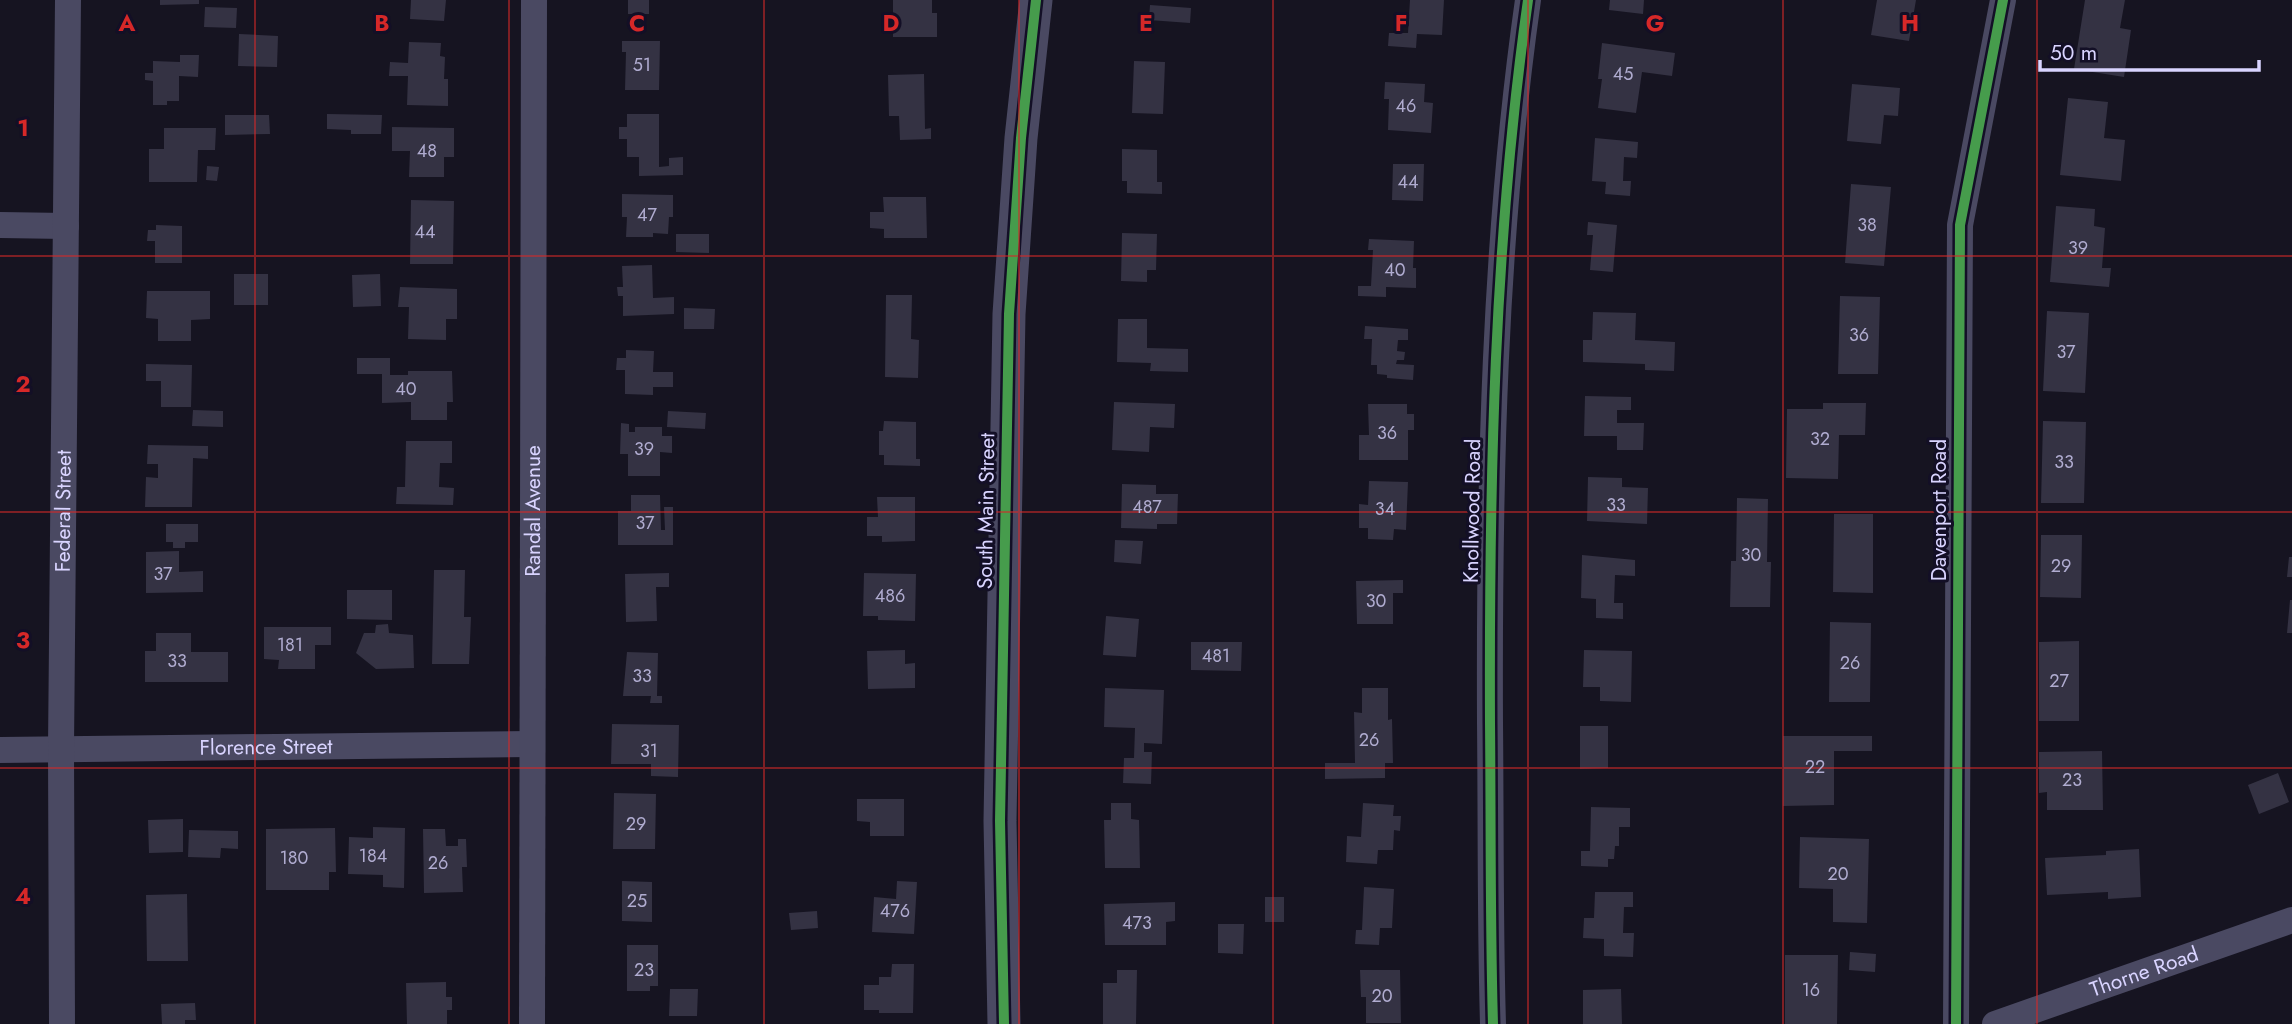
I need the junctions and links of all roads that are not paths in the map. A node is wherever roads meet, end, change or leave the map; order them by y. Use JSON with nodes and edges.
{"nodes":[{"id":1,"x":68,"y":0,"type":"edge"},
{"id":2,"x":534,"y":0,"type":"edge"},
{"id":3,"x":1036,"y":0,"type":"edge"},
{"id":4,"x":1528,"y":0,"type":"edge"},
{"id":5,"x":2003,"y":0,"type":"edge"},
{"id":6,"x":0,"y":225,"type":"edge"},
{"id":7,"x":66,"y":226,"type":"junction"},
{"id":8,"x":531,"y":744,"type":"junction"},
{"id":9,"x":61,"y":748,"type":"junction"},
{"id":10,"x":0,"y":750,"type":"edge"},
{"id":11,"x":2292,"y":920,"type":"edge"},
{"id":12,"x":62,"y":1024,"type":"edge"},
{"id":13,"x":532,"y":1024,"type":"edge"},
{"id":14,"x":1003,"y":1024,"type":"edge"},
{"id":15,"x":1493,"y":1024,"type":"edge"},
{"id":16,"x":1956,"y":1024,"type":"edge"},
{"id":17,"x":1995,"y":1024,"type":"edge"}],
"edges":[{"from":1,"to":7,"type":"street","name":"Federal Street"},
{"from":2,"to":8,"type":"street","name":"Randal Avenue"},
{"from":3,"to":14,"type":"street","name":"South Main Street"},
{"from":4,"to":15,"type":"street","name":"Knollwood Road"},
{"from":5,"to":16,"type":"street","name":"Davenport Road"},
{"from":6,"to":7,"type":"street"},
{"from":7,"to":9,"type":"street","name":"Federal Street"},
{"from":8,"to":9,"type":"street","name":"Florence Street"},
{"from":8,"to":13,"type":"street","name":"Randal Avenue"},
{"from":9,"to":10,"type":"street","name":"Florence Street"},
{"from":9,"to":12,"type":"street","name":"Federal Street"},
{"from":11,"to":17,"type":"street","name":"Thorne Road"}]}
